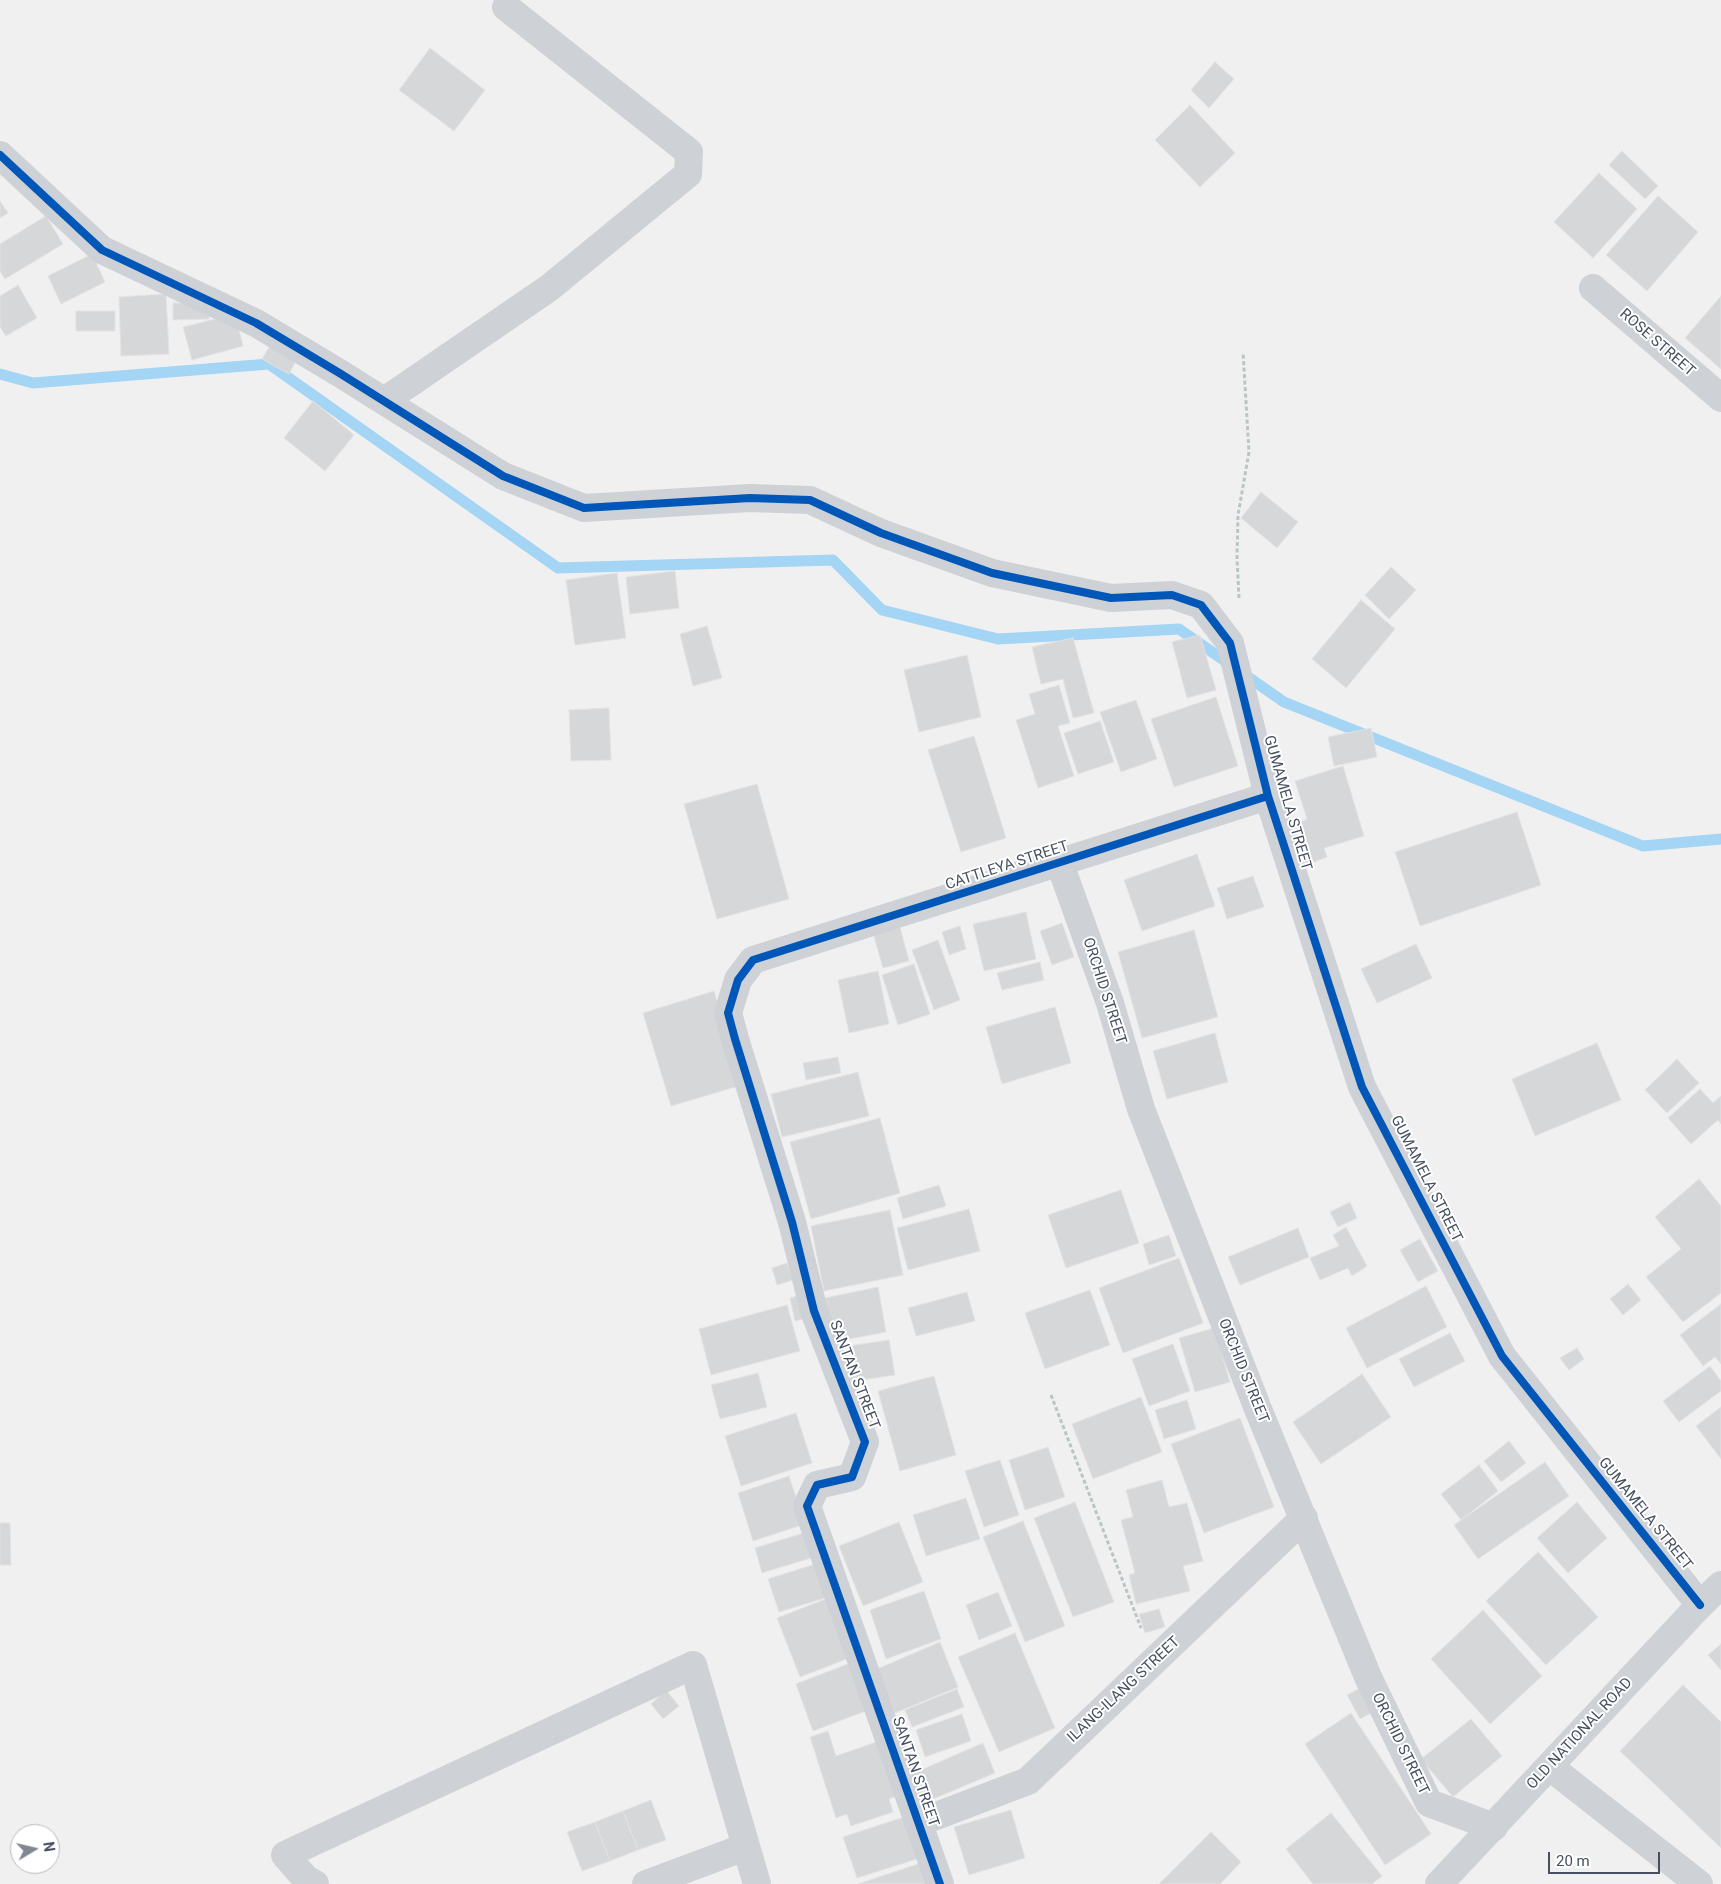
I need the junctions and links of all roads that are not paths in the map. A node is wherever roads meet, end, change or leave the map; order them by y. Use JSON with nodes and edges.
{"nodes":[{"id":1,"x":506,"y":7,"type":"dead end"},
{"id":2,"x":0,"y":155,"type":"edge"},
{"id":3,"x":1594,"y":288,"type":"dead end"},
{"id":4,"x":1721,"y":398,"type":"edge"},
{"id":5,"x":384,"y":401,"type":"junction"},
{"id":6,"x":1268,"y":796,"type":"junction"},
{"id":7,"x":1060,"y":864,"type":"junction"},
{"id":8,"x":753,"y":960,"type":"joint"},
{"id":9,"x":1304,"y":1518,"type":"junction"},
{"id":10,"x":1721,"y":1585,"type":"edge"},
{"id":11,"x":1700,"y":1605,"type":"junction"},
{"id":12,"x":1550,"y":1767,"type":"junction"},
{"id":13,"x":918,"y":1823,"type":"junction"},
{"id":14,"x":1494,"y":1827,"type":"junction"},
{"id":15,"x":745,"y":1847,"type":"junction"},
{"id":16,"x":315,"y":1884,"type":"edge"},
{"id":17,"x":646,"y":1884,"type":"edge"},
{"id":18,"x":757,"y":1884,"type":"edge"},
{"id":19,"x":940,"y":1884,"type":"edge"},
{"id":20,"x":1439,"y":1884,"type":"edge"},
{"id":21,"x":1699,"y":1884,"type":"edge"}],
"edges":[{"from":1,"to":5,"type":"street"},
{"from":2,"to":5,"type":"street"},
{"from":3,"to":4,"type":"street","name":"ROSE STREET"},
{"from":5,"to":6,"type":"street","name":"GUMAMELA STREET"},
{"from":6,"to":7,"type":"street","name":"CATTLEYA STREET"},
{"from":6,"to":11,"type":"street","name":"GUMAMELA STREET"},
{"from":7,"to":8,"type":"street","name":"CATTLEYA STREET"},
{"from":7,"to":9,"type":"street","name":"ORCHID STREET"},
{"from":8,"to":13,"type":"street","name":"SANTAN STREET"},
{"from":9,"to":13,"type":"street","name":"ILANG-ILANG STREET"},
{"from":9,"to":14,"type":"street","name":"ORCHID STREET"},
{"from":10,"to":11,"type":"main road","name":"OLD NATIONAL ROAD"},
{"from":11,"to":12,"type":"main road","name":"OLD NATIONAL ROAD"},
{"from":12,"to":14,"type":"main road","name":"OLD NATIONAL ROAD"},
{"from":12,"to":21,"type":"street"},
{"from":13,"to":19,"type":"street","name":"SANTAN STREET"},
{"from":14,"to":20,"type":"main road","name":"OLD NATIONAL ROAD"},
{"from":15,"to":16,"type":"street"},
{"from":15,"to":17,"type":"street"},
{"from":15,"to":18,"type":"street"}]}
